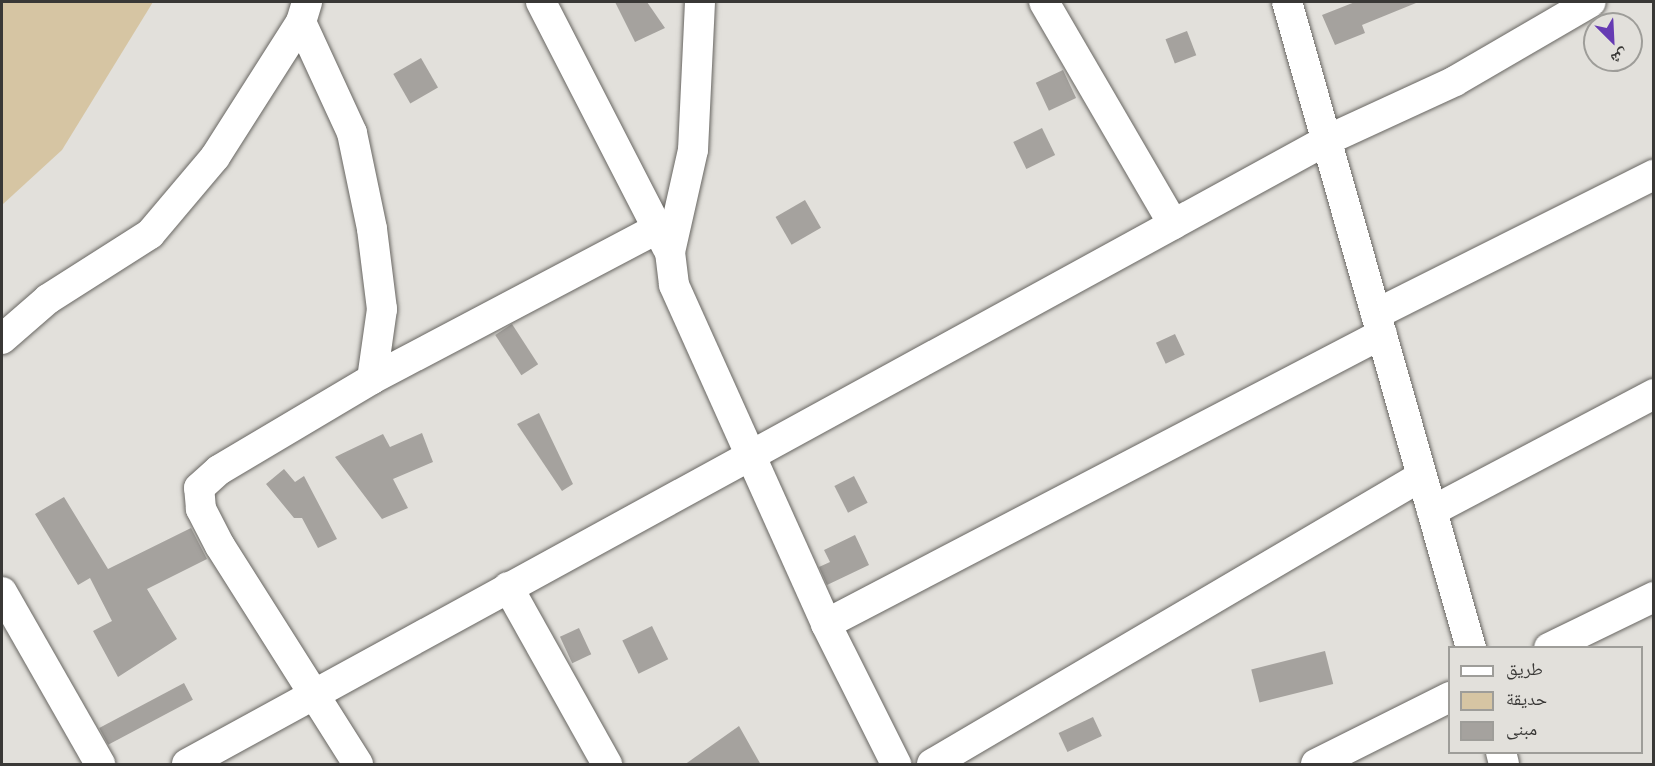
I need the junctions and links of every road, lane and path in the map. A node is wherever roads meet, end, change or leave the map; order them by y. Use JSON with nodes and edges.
{"nodes":[{"id":1,"x":541,"y":2,"type":"edge"},
{"id":2,"x":700,"y":2,"type":"edge"},
{"id":3,"x":1044,"y":2,"type":"edge"},
{"id":4,"x":1287,"y":2,"type":"edge"},
{"id":5,"x":1591,"y":2,"type":"edge"},
{"id":6,"x":304,"y":12,"type":"edge"},
{"id":7,"x":1327,"y":140,"type":"junction"},
{"id":8,"x":1653,"y":175,"type":"edge"},
{"id":9,"x":1173,"y":224,"type":"junction"},
{"id":10,"x":664,"y":240,"type":"junction"},
{"id":11,"x":1379,"y":324,"type":"junction"},
{"id":12,"x":2,"y":339,"type":"edge"},
{"id":13,"x":372,"y":378,"type":"junction"},
{"id":14,"x":1653,"y":394,"type":"edge"},
{"id":15,"x":754,"y":453,"type":"junction"},
{"id":16,"x":1422,"y":476,"type":"junction"},
{"id":17,"x":1432,"y":511,"type":"junction"},
{"id":18,"x":508,"y":587,"type":"junction"},
{"id":19,"x":2,"y":592,"type":"edge"},
{"id":20,"x":1653,"y":597,"type":"edge"},
{"id":21,"x":826,"y":624,"type":"junction"},
{"id":22,"x":1470,"y":646,"type":"edge"},
{"id":23,"x":1553,"y":646,"type":"edge"},
{"id":24,"x":312,"y":695,"type":"junction"},
{"id":25,"x":1448,"y":698,"type":"edge"},
{"id":26,"x":100,"y":765,"type":"edge"},
{"id":27,"x":187,"y":765,"type":"edge"},
{"id":28,"x":358,"y":765,"type":"edge"},
{"id":29,"x":607,"y":765,"type":"edge"},
{"id":30,"x":896,"y":765,"type":"edge"},
{"id":31,"x":932,"y":765,"type":"edge"},
{"id":32,"x":1316,"y":765,"type":"edge"}],
"edges":[{"from":1,"to":10,"type":"street"},
{"from":2,"to":10,"type":"street"},
{"from":3,"to":9,"type":"street"},
{"from":4,"to":7,"type":"street"},
{"from":5,"to":7,"type":"street"},
{"from":6,"to":12,"type":"street"},
{"from":6,"to":13,"type":"street"},
{"from":7,"to":9,"type":"street"},
{"from":7,"to":11,"type":"street"},
{"from":8,"to":11,"type":"street"},
{"from":9,"to":15,"type":"street"},
{"from":10,"to":13,"type":"street"},
{"from":10,"to":15,"type":"street"},
{"from":11,"to":16,"type":"street"},
{"from":11,"to":21,"type":"street"},
{"from":13,"to":24,"type":"street"},
{"from":14,"to":17,"type":"street"},
{"from":15,"to":18,"type":"street"},
{"from":15,"to":21,"type":"street"},
{"from":16,"to":17,"type":"street"},
{"from":16,"to":31,"type":"street"},
{"from":17,"to":22,"type":"street"},
{"from":18,"to":24,"type":"street"},
{"from":18,"to":29,"type":"street"},
{"from":19,"to":26,"type":"street"},
{"from":20,"to":23,"type":"street"},
{"from":21,"to":30,"type":"street"},
{"from":24,"to":27,"type":"street"},
{"from":24,"to":28,"type":"street"},
{"from":25,"to":32,"type":"street"}]}
